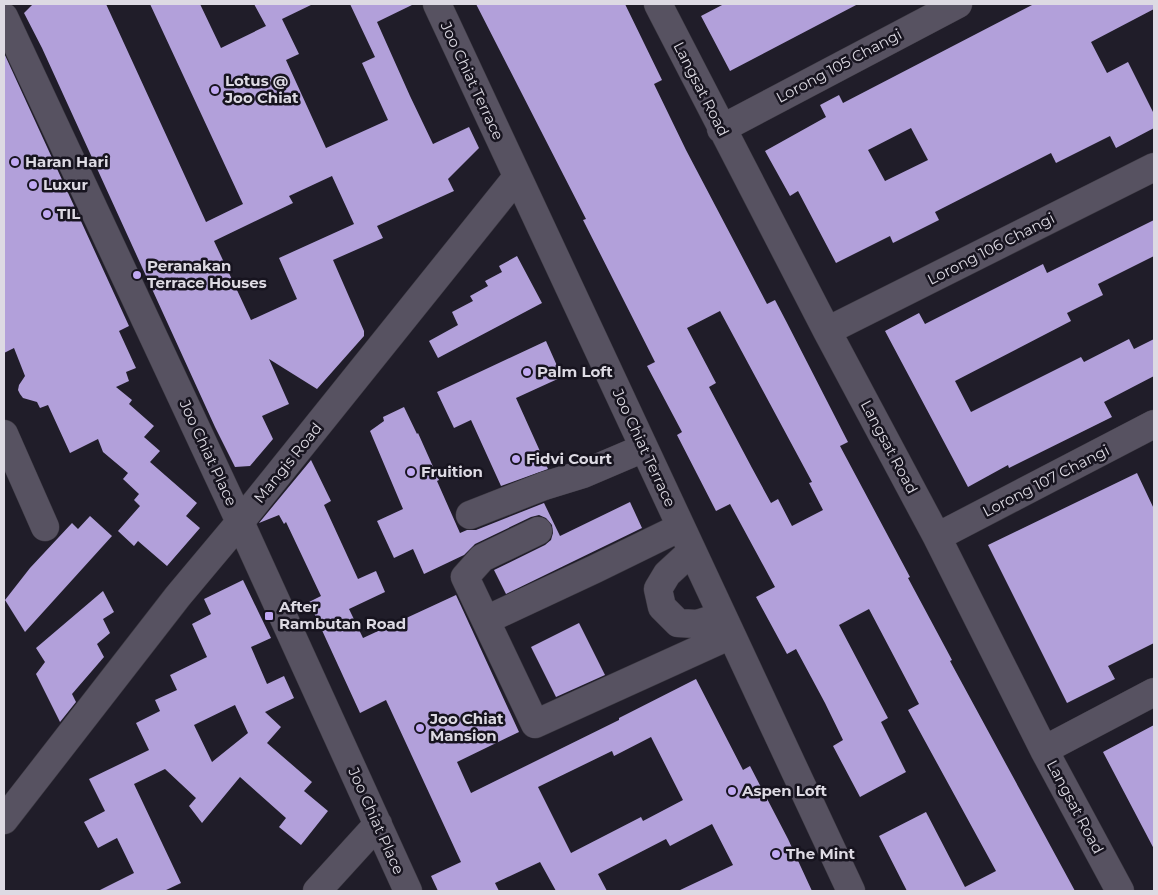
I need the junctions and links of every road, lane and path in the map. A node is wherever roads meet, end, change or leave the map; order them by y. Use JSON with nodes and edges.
{"nodes":[{"id":1,"x":436,"y":4,"type":"edge"},
{"id":2,"x":658,"y":4,"type":"edge"},
{"id":3,"x":958,"y":4,"type":"edge"},
{"id":4,"x":4,"y":17,"type":"edge"},
{"id":5,"x":721,"y":128,"type":"junction"},
{"id":6,"x":1154,"y":167,"type":"edge"},
{"id":7,"x":517,"y":176,"type":"junction"},
{"id":8,"x":827,"y":331,"type":"junction"},
{"id":9,"x":1154,"y":424,"type":"edge"},
{"id":10,"x":4,"y":434,"type":"edge"},
{"id":11,"x":644,"y":448,"type":"junction"},
{"id":12,"x":470,"y":515,"type":"dead end"},
{"id":13,"x":240,"y":522,"type":"junction"},
{"id":14,"x":45,"y":526,"type":"dead end"},
{"id":15,"x":538,"y":531,"type":"dead end"},
{"id":16,"x":937,"y":537,"type":"junction"},
{"id":17,"x":686,"y":539,"type":"junction"},
{"id":18,"x":486,"y":620,"type":"junction"},
{"id":19,"x":727,"y":626,"type":"junction"},
{"id":20,"x":1154,"y":692,"type":"edge"},
{"id":21,"x":1044,"y":750,"type":"junction"},
{"id":22,"x":4,"y":820,"type":"edge"},
{"id":23,"x":378,"y":824,"type":"junction"},
{"id":24,"x":317,"y":891,"type":"edge"},
{"id":25,"x":408,"y":891,"type":"edge"},
{"id":26,"x":851,"y":891,"type":"edge"},
{"id":27,"x":1120,"y":891,"type":"edge"}],
"edges":[{"from":1,"to":7,"type":"street","name":"Joo Chiat Terrace"},
{"from":2,"to":5,"type":"street","name":"Langsat Road"},
{"from":3,"to":5,"type":"street","name":"Lorong 105 Changi"},
{"from":4,"to":13,"type":"street","name":"Joo Chiat Place"},
{"from":5,"to":8,"type":"street","name":"Langsat Road"},
{"from":6,"to":8,"type":"street","name":"Lorong 106 Changi"},
{"from":7,"to":11,"type":"street","name":"Joo Chiat Terrace"},
{"from":7,"to":13,"type":"street","name":"Mangis Road"},
{"from":8,"to":16,"type":"street","name":"Langsat Road"},
{"from":9,"to":16,"type":"street","name":"Lorong 107 Changi"},
{"from":10,"to":14,"type":"street"},
{"from":11,"to":12,"type":"street"},
{"from":11,"to":17,"type":"street","name":"Joo Chiat Terrace"},
{"from":13,"to":22,"type":"street","name":"Mangis Road"},
{"from":13,"to":23,"type":"street","name":"Joo Chiat Place"},
{"from":15,"to":18,"type":"street"},
{"from":16,"to":21,"type":"street","name":"Langsat Road"},
{"from":17,"to":18,"type":"street"},
{"from":17,"to":19,"type":"street","name":"Joo Chiat Terrace"},
{"from":17,"to":19,"type":"street"},
{"from":18,"to":19,"type":"street"},
{"from":19,"to":26,"type":"street","name":"Joo Chiat Terrace"},
{"from":20,"to":21,"type":"street"},
{"from":21,"to":27,"type":"street","name":"Langsat Road"},
{"from":23,"to":24,"type":"street"},
{"from":23,"to":25,"type":"street","name":"Joo Chiat Place"}]}
